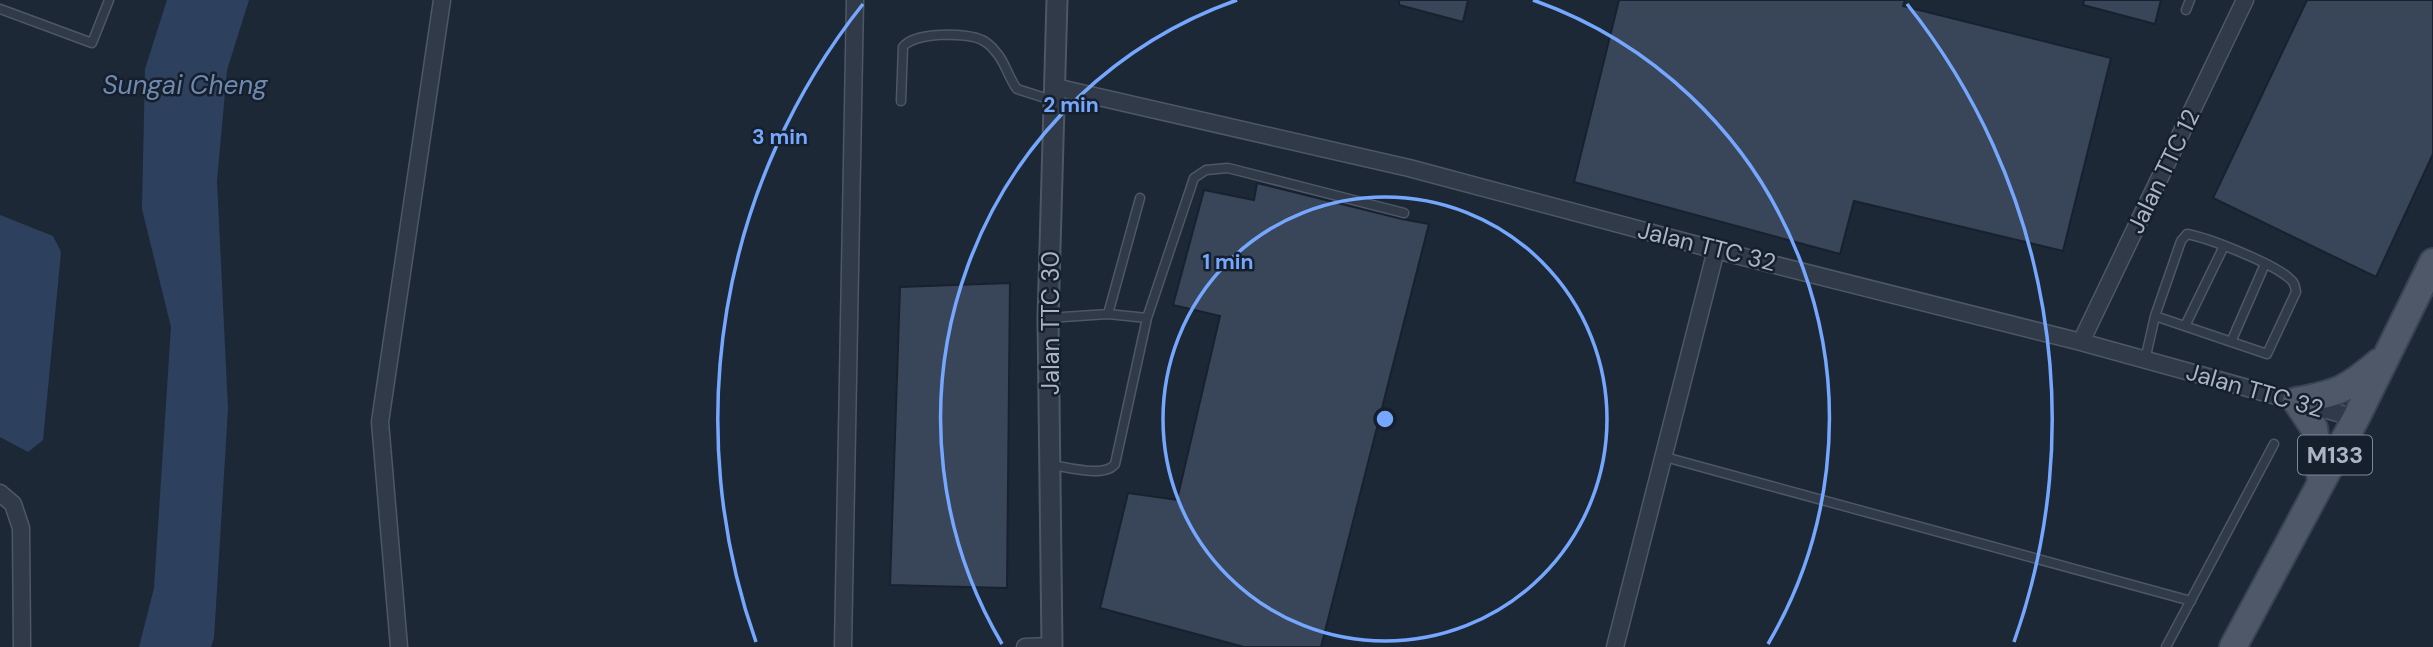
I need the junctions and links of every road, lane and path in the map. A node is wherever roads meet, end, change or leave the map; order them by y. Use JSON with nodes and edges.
{"nodes":[{"id":1,"x":108,"y":0,"type":"edge"},
{"id":2,"x":442,"y":0,"type":"edge"},
{"id":3,"x":855,"y":0,"type":"edge"},
{"id":4,"x":1057,"y":0,"type":"edge"},
{"id":5,"x":2190,"y":0,"type":"edge"},
{"id":6,"x":2245,"y":0,"type":"edge"},
{"id":7,"x":0,"y":9,"type":"edge"},
{"id":8,"x":2186,"y":10,"type":"dead end"},
{"id":9,"x":1055,"y":93,"type":"junction"},
{"id":10,"x":901,"y":101,"type":"dead end"},
{"id":11,"x":1140,"y":198,"type":"dead end"},
{"id":12,"x":1404,"y":213,"type":"dead end"},
{"id":13,"x":2224,"y":246,"type":"junction"},
{"id":14,"x":1716,"y":250,"type":"junction"},
{"id":15,"x":2433,"y":262,"type":"edge"},
{"id":16,"x":2264,"y":264,"type":"junction"},
{"id":17,"x":1108,"y":314,"type":"junction"},
{"id":18,"x":2155,"y":316,"type":"junction"},
{"id":19,"x":1048,"y":318,"type":"junction"},
{"id":20,"x":1147,"y":318,"type":"junction"},
{"id":21,"x":2185,"y":326,"type":"junction"},
{"id":22,"x":2081,"y":342,"type":"junction"},
{"id":23,"x":2231,"y":342,"type":"junction"},
{"id":24,"x":2386,"y":356,"type":"junction"},
{"id":25,"x":2145,"y":360,"type":"junction"},
{"id":26,"x":2296,"y":401,"type":"junction"},
{"id":27,"x":2356,"y":418,"type":"junction"},
{"id":28,"x":2274,"y":444,"type":"dead end"},
{"id":29,"x":1665,"y":457,"type":"junction"},
{"id":30,"x":1050,"y":465,"type":"junction"},
{"id":31,"x":2321,"y":481,"type":"junction"},
{"id":32,"x":0,"y":493,"type":"edge"},
{"id":33,"x":2190,"y":601,"type":"junction"},
{"id":34,"x":22,"y":647,"type":"edge"},
{"id":35,"x":399,"y":647,"type":"edge"},
{"id":36,"x":843,"y":647,"type":"edge"},
{"id":37,"x":1025,"y":647,"type":"edge"},
{"id":38,"x":1052,"y":647,"type":"edge"},
{"id":39,"x":1615,"y":647,"type":"edge"},
{"id":40,"x":2166,"y":647,"type":"edge"},
{"id":41,"x":2233,"y":647,"type":"edge"}],
"edges":[{"from":1,"to":7,"type":"lane"},
{"from":2,"to":35,"type":"street"},
{"from":3,"to":36,"type":"street"},
{"from":4,"to":9,"type":"street","name":"Jalan TTC 30"},
{"from":5,"to":8,"type":"lane"},
{"from":6,"to":22,"type":"street","name":"Jalan TTC 12"},
{"from":9,"to":10,"type":"lane"},
{"from":9,"to":14,"type":"street","name":"Jalan TTC 32"},
{"from":9,"to":19,"type":"street","name":"Jalan TTC 30"},
{"from":11,"to":17,"type":"lane"},
{"from":12,"to":20,"type":"lane"},
{"from":13,"to":16,"type":"lane"},
{"from":13,"to":18,"type":"lane"},
{"from":13,"to":21,"type":"lane"},
{"from":14,"to":22,"type":"street","name":"Jalan TTC 32"},
{"from":14,"to":29,"type":"street"},
{"from":15,"to":24,"type":"main road","number":"M133"},
{"from":16,"to":23,"type":"lane"},
{"from":16,"to":23,"type":"lane"},
{"from":17,"to":19,"type":"lane"},
{"from":17,"to":20,"type":"lane"},
{"from":18,"to":21,"type":"lane"},
{"from":18,"to":25,"type":"lane"},
{"from":19,"to":30,"type":"street","name":"Jalan TTC 30"},
{"from":20,"to":30,"type":"lane"},
{"from":21,"to":23,"type":"lane"},
{"from":22,"to":25,"type":"street","name":"Jalan TTC 32"},
{"from":24,"to":26,"type":"main road"},
{"from":24,"to":27,"type":"main road","number":"M133"},
{"from":25,"to":26,"type":"street","name":"Jalan TTC 32"},
{"from":26,"to":27,"type":"street","name":"Jalan TTC 32"},
{"from":26,"to":31,"type":"main road"},
{"from":27,"to":31,"type":"main road","number":"M133"},
{"from":28,"to":33,"type":"lane"},
{"from":29,"to":33,"type":"lane"},
{"from":29,"to":39,"type":"street"},
{"from":30,"to":38,"type":"street","name":"Jalan TTC 30"},
{"from":31,"to":41,"type":"main road","number":"M133"},
{"from":32,"to":34,"type":"street"},
{"from":33,"to":40,"type":"lane"},
{"from":37,"to":38,"type":"street"}]}
